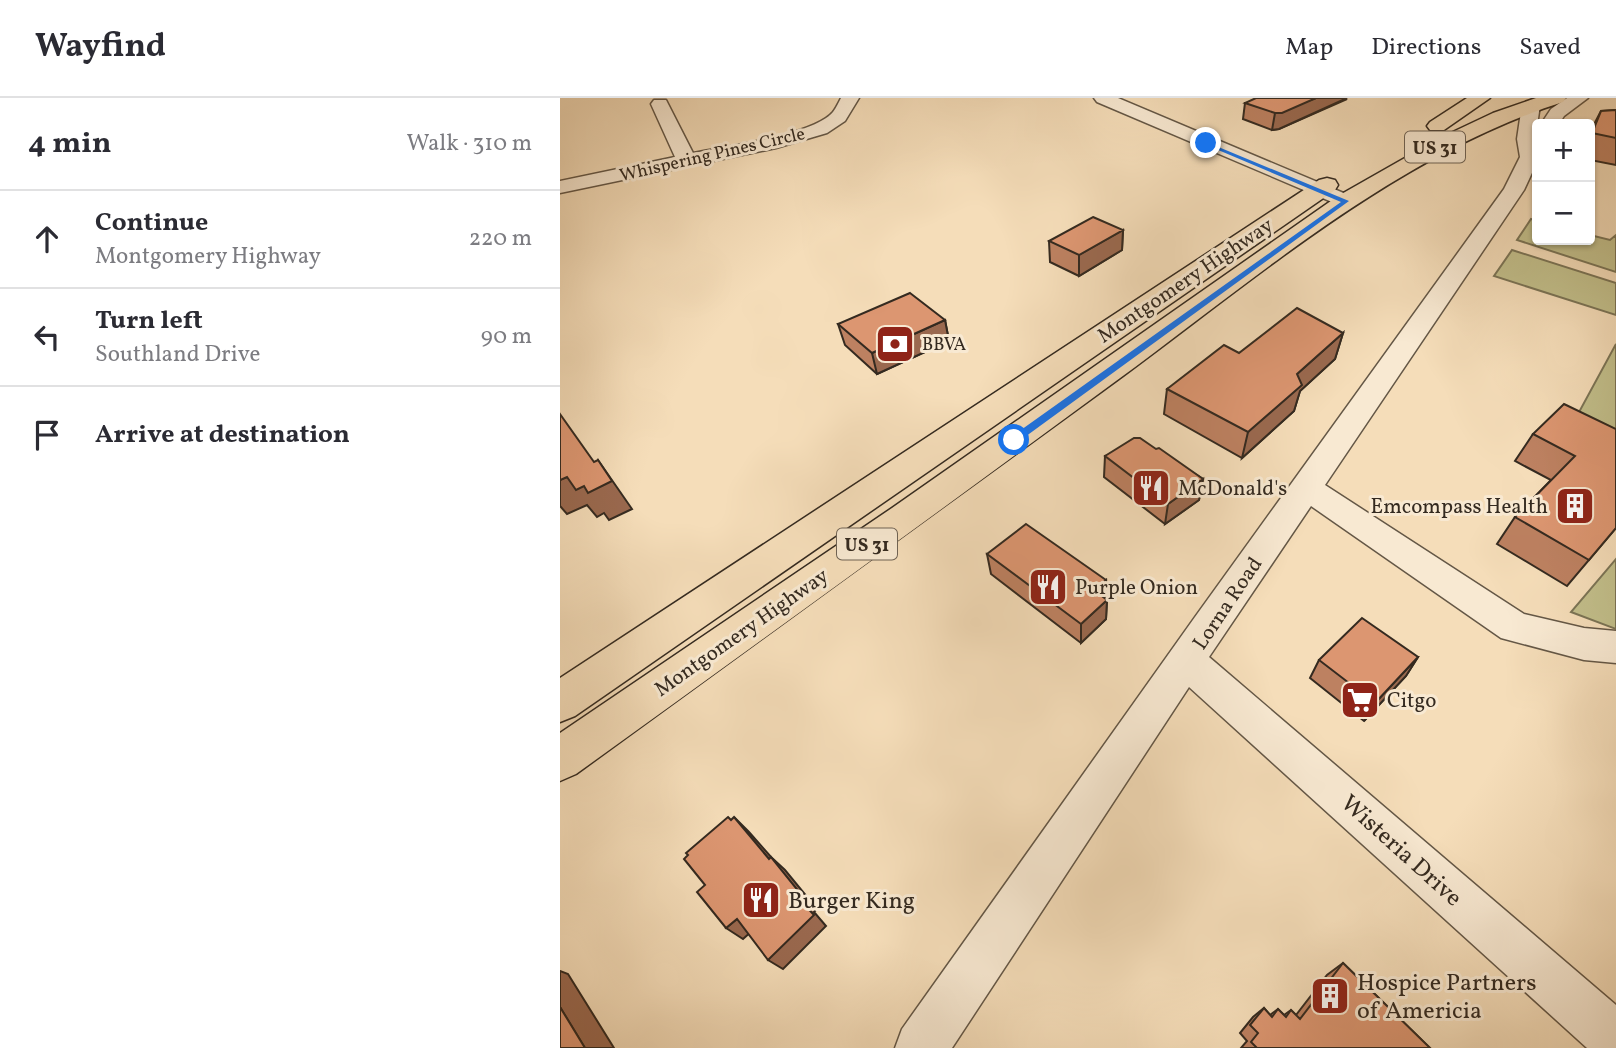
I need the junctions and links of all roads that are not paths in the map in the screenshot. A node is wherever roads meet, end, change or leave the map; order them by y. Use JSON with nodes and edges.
{"nodes":[{"id":1,"x":850,"y":98,"type":"edge"},
{"id":2,"x":1103,"y":98,"type":"edge"},
{"id":3,"x":1480,"y":98,"type":"edge"},
{"id":4,"x":1579,"y":98,"type":"edge"},
{"id":5,"x":1535,"y":100,"type":"edge"},
{"id":6,"x":660,"y":104,"type":"dead end"},
{"id":7,"x":1541,"y":119,"type":"edge"},
{"id":8,"x":1553,"y":119,"type":"edge"},
{"id":9,"x":1485,"y":124,"type":"junction"},
{"id":10,"x":1437,"y":126,"type":"junction"},
{"id":11,"x":1415,"y":135,"type":"dead end"},
{"id":12,"x":1531,"y":149,"type":"edge"},
{"id":13,"x":687,"y":161,"type":"junction"},
{"id":14,"x":560,"y":187,"type":"edge"},
{"id":15,"x":1337,"y":188,"type":"junction"},
{"id":16,"x":1307,"y":488,"type":"junction"},
{"id":17,"x":1616,"y":648,"type":"edge"},
{"id":18,"x":1188,"y":662,"type":"junction"},
{"id":19,"x":560,"y":702,"type":"edge"},
{"id":20,"x":560,"y":759,"type":"edge"},
{"id":21,"x":1616,"y":1039,"type":"edge"},
{"id":22,"x":921,"y":1048,"type":"edge"}],
"edges":[{"from":1,"to":13,"type":"street","name":"Whispering Pines Circle"},
{"from":2,"to":15,"type":"street"},
{"from":3,"to":10,"type":"main road"},
{"from":4,"to":8,"type":"street"},
{"from":5,"to":7,"type":"street"},
{"from":5,"to":9,"type":"main road","name":"Montgomery Highway","number":"US 31"},
{"from":5,"to":10,"type":"main road","number":"US 31"},
{"from":5,"to":12,"type":"street","name":"Lorna Road"},
{"from":6,"to":13,"type":"street"},
{"from":9,"to":12,"type":"street"},
{"from":9,"to":15,"type":"main road","name":"Montgomery Highway","number":"US 31"},
{"from":10,"to":11,"type":"main road","number":"US 31"},
{"from":12,"to":16,"type":"street","name":"Lorna Road"},
{"from":13,"to":14,"type":"street","name":"Whispering Pines Circle"},
{"from":15,"to":19,"type":"main road","name":"Montgomery Highway","number":"US 31"},
{"from":15,"to":20,"type":"main road","name":"Montgomery Highway","number":"US 31"},
{"from":16,"to":17,"type":"street"},
{"from":16,"to":18,"type":"street","name":"Lorna Road"},
{"from":18,"to":21,"type":"street","name":"Wisteria Drive"},
{"from":18,"to":22,"type":"street","name":"Lorna Road"}]}
